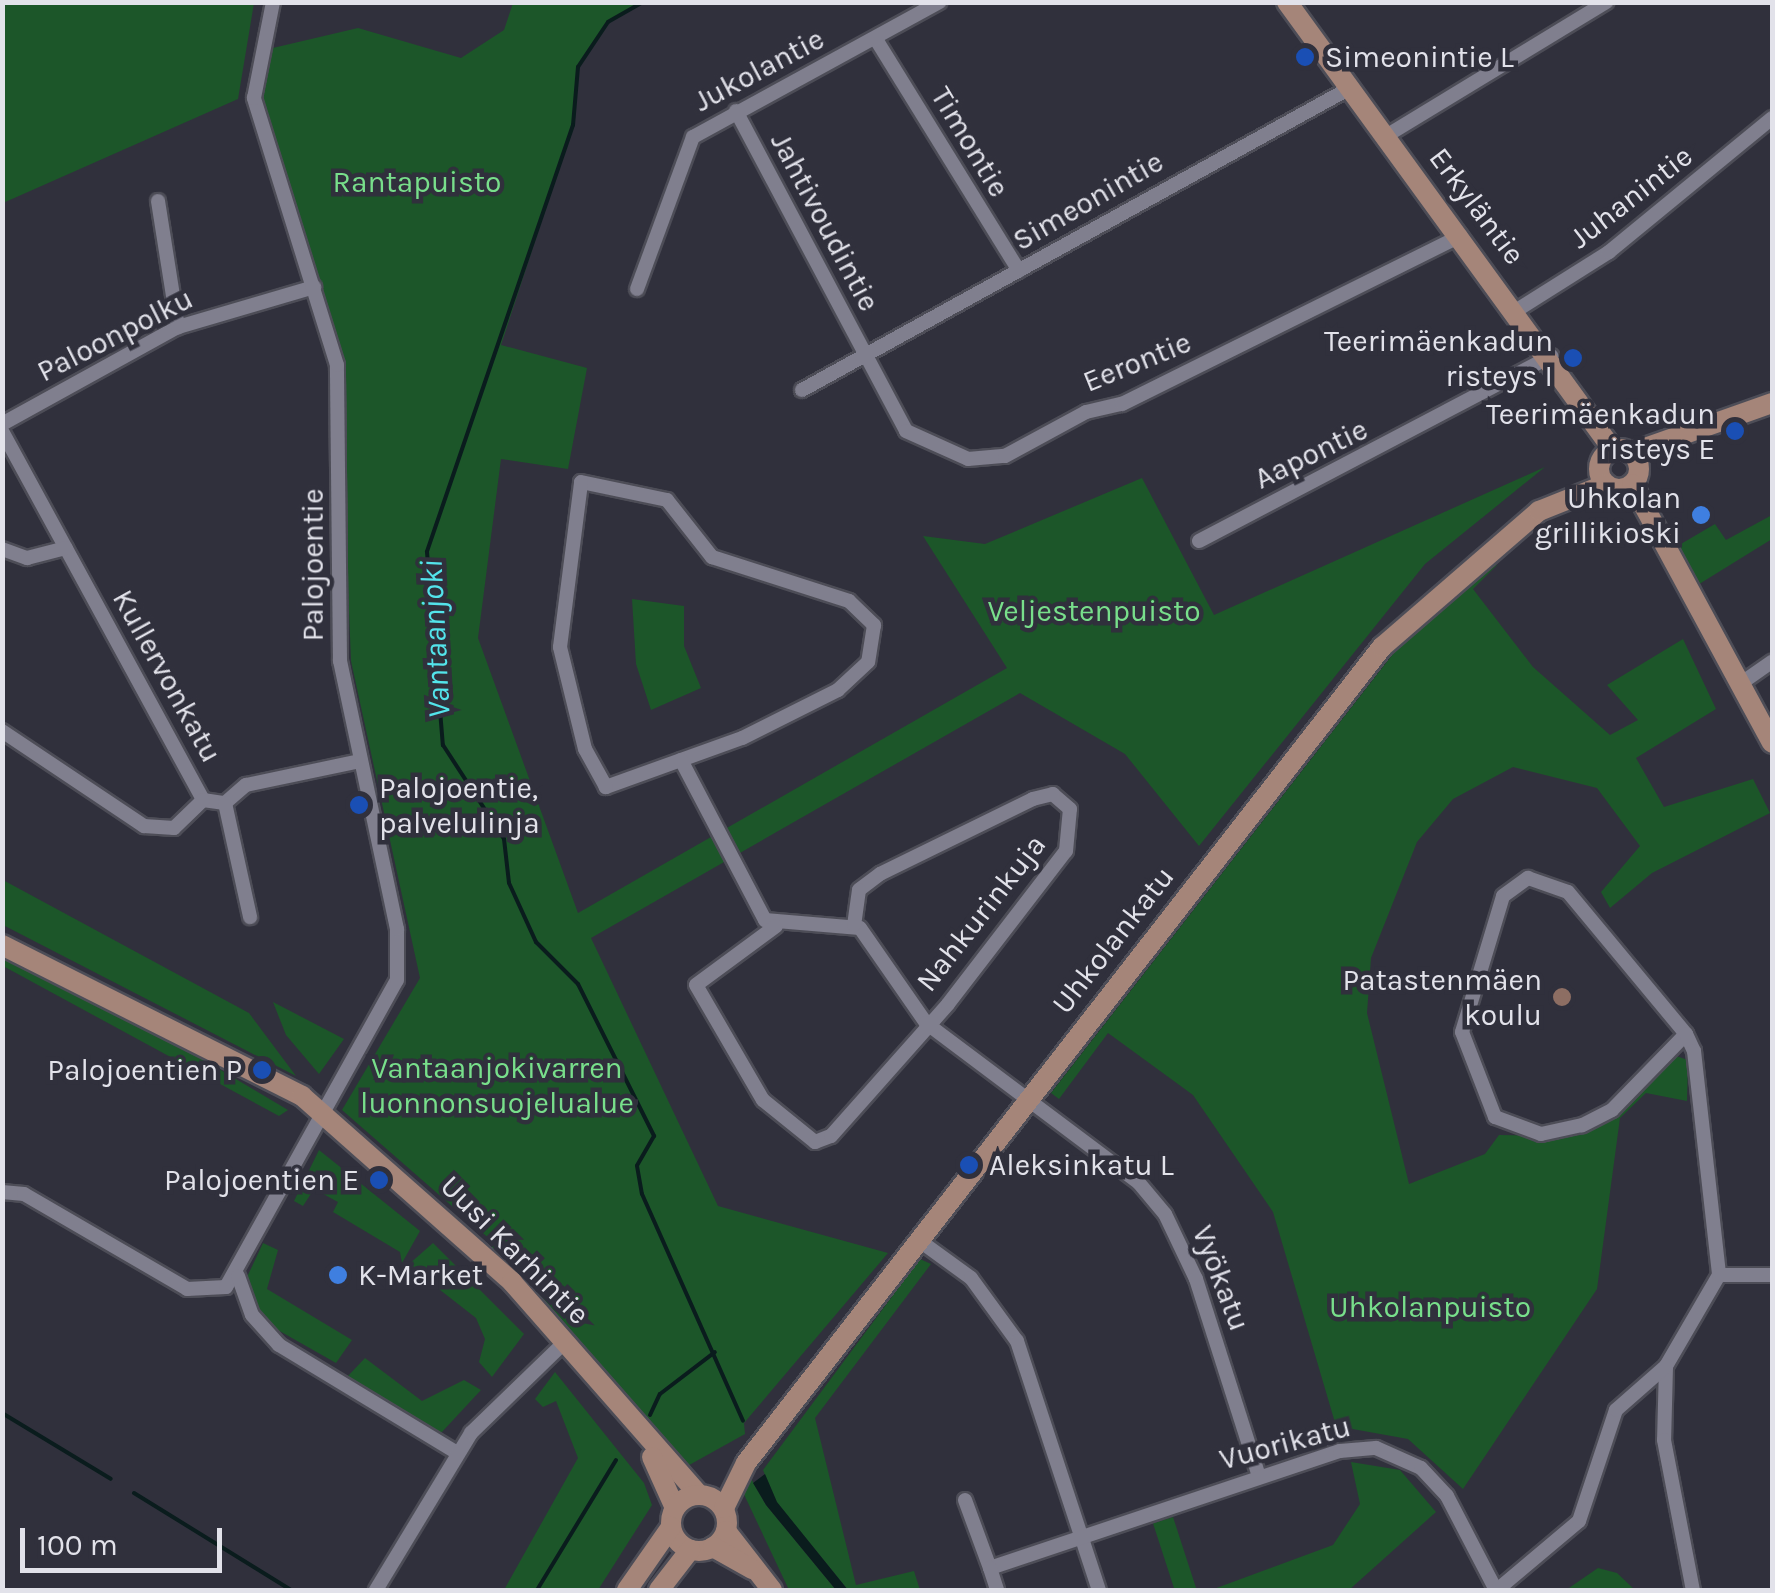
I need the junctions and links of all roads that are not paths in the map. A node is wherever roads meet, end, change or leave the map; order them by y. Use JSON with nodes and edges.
{"nodes":[{"id":1,"x":273,"y":2,"type":"edge"},
{"id":2,"x":940,"y":2,"type":"edge"},
{"id":3,"x":1286,"y":2,"type":"edge"},
{"id":4,"x":1606,"y":2,"type":"edge"},
{"id":5,"x":877,"y":41,"type":"junction"},
{"id":6,"x":1350,"y":88,"type":"junction"},
{"id":7,"x":736,"y":112,"type":"junction"},
{"id":8,"x":1772,"y":118,"type":"edge"},
{"id":9,"x":1386,"y":136,"type":"junction"},
{"id":10,"x":158,"y":201,"type":"dead end"},
{"id":11,"x":1461,"y":236,"type":"junction"},
{"id":12,"x":1019,"y":270,"type":"junction"},
{"id":13,"x":314,"y":287,"type":"junction"},
{"id":14,"x":637,"y":288,"type":"dead end"},
{"id":15,"x":1517,"y":310,"type":"junction"},
{"id":16,"x":178,"y":327,"type":"junction"},
{"id":17,"x":1552,"y":356,"type":"junction"},
{"id":18,"x":866,"y":357,"type":"junction"},
{"id":19,"x":802,"y":390,"type":"dead end"},
{"id":20,"x":1772,"y":403,"type":"edge"},
{"id":21,"x":2,"y":428,"type":"edge"},
{"id":22,"x":1629,"y":464,"type":"junction"},
{"id":23,"x":1602,"y":476,"type":"junction"},
{"id":24,"x":1199,"y":541,"type":"dead end"},
{"id":25,"x":66,"y":548,"type":"junction"},
{"id":26,"x":2,"y":549,"type":"edge"},
{"id":27,"x":1772,"y":662,"type":"edge"},
{"id":28,"x":1740,"y":684,"type":"junction"},
{"id":29,"x":2,"y":731,"type":"edge"},
{"id":30,"x":1772,"y":743,"type":"edge"},
{"id":31,"x":681,"y":760,"type":"junction"},
{"id":32,"x":360,"y":761,"type":"junction"},
{"id":33,"x":202,"y":800,"type":"junction"},
{"id":34,"x":225,"y":803,"type":"junction"},
{"id":35,"x":250,"y":916,"type":"dead end"},
{"id":36,"x":854,"y":925,"type":"junction"},
{"id":37,"x":776,"y":926,"type":"junction"},
{"id":38,"x":2,"y":945,"type":"edge"},
{"id":39,"x":926,"y":1023,"type":"junction"},
{"id":40,"x":1686,"y":1034,"type":"junction"},
{"id":41,"x":1028,"y":1100,"type":"junction"},
{"id":42,"x":324,"y":1118,"type":"junction"},
{"id":43,"x":2,"y":1192,"type":"edge"},
{"id":44,"x":920,"y":1241,"type":"junction"},
{"id":45,"x":1719,"y":1275,"type":"junction"},
{"id":46,"x":1772,"y":1275,"type":"edge"},
{"id":47,"x":238,"y":1276,"type":"junction"},
{"id":48,"x":566,"y":1341,"type":"junction"},
{"id":49,"x":1666,"y":1366,"type":"junction"},
{"id":50,"x":645,"y":1441,"type":"junction"},
{"id":51,"x":457,"y":1453,"type":"junction"},
{"id":52,"x":746,"y":1462,"type":"junction"},
{"id":53,"x":1259,"y":1476,"type":"junction"},
{"id":54,"x":701,"y":1494,"type":"junction"},
{"id":55,"x":965,"y":1500,"type":"dead end"},
{"id":56,"x":724,"y":1508,"type":"junction"},
{"id":57,"x":673,"y":1518,"type":"junction"},
{"id":58,"x":1082,"y":1532,"type":"junction"},
{"id":59,"x":719,"y":1539,"type":"junction"},
{"id":60,"x":690,"y":1550,"type":"junction"},
{"id":61,"x":990,"y":1568,"type":"junction"},
{"id":62,"x":376,"y":1590,"type":"edge"},
{"id":63,"x":626,"y":1590,"type":"edge"},
{"id":64,"x":659,"y":1590,"type":"edge"},
{"id":65,"x":772,"y":1590,"type":"edge"},
{"id":66,"x":997,"y":1590,"type":"edge"},
{"id":67,"x":1099,"y":1590,"type":"edge"},
{"id":68,"x":1496,"y":1590,"type":"edge"},
{"id":69,"x":1693,"y":1590,"type":"edge"}],
"edges":[{"from":1,"to":13,"type":"street","name":"Palojoentie"},
{"from":2,"to":5,"type":"street","name":"Jukolantie"},
{"from":3,"to":6,"type":"street","name":"Erkyläntie"},
{"from":4,"to":9,"type":"street"},
{"from":5,"to":7,"type":"street","name":"Jukolantie"},
{"from":5,"to":12,"type":"street","name":"Timontie"},
{"from":6,"to":9,"type":"street","name":"Erkyläntie"},
{"from":6,"to":12,"type":"street","name":"Simeonintie"},
{"from":7,"to":14,"type":"street","name":"Jukolantie"},
{"from":7,"to":18,"type":"street","name":"Jahtivoudintie"},
{"from":8,"to":15,"type":"street","name":"Juhanintie"},
{"from":9,"to":11,"type":"street","name":"Erkyläntie"},
{"from":10,"to":16,"type":"street"},
{"from":11,"to":15,"type":"street","name":"Erkyläntie"},
{"from":11,"to":18,"type":"street","name":"Eerontie"},
{"from":12,"to":18,"type":"street","name":"Simeonintie"},
{"from":13,"to":16,"type":"street","name":"Paloonpolku"},
{"from":13,"to":32,"type":"street","name":"Palojoentie"},
{"from":15,"to":17,"type":"street","name":"Erkyläntie"},
{"from":16,"to":21,"type":"street","name":"Paloonpolku"},
{"from":17,"to":22,"type":"street","name":"Erkyläntie"},
{"from":17,"to":24,"type":"street","name":"Aapontie"},
{"from":18,"to":19,"type":"street","name":"Simeonintie"},
{"from":20,"to":22,"type":"street"},
{"from":21,"to":25,"type":"street","name":"Kullervonkatu"},
{"from":22,"to":23,"type":"street","name":"Uhkolankatu"},
{"from":22,"to":23,"type":"street"},
{"from":22,"to":28,"type":"street","name":"Erkyläntie"},
{"from":23,"to":41,"type":"street","name":"Uhkolankatu"},
{"from":25,"to":26,"type":"street"},
{"from":25,"to":33,"type":"street","name":"Kullervonkatu"},
{"from":27,"to":28,"type":"street"},
{"from":28,"to":30,"type":"street","name":"Erkyläntie"},
{"from":29,"to":33,"type":"street"},
{"from":31,"to":31,"type":"street"},
{"from":31,"to":37,"type":"street"},
{"from":32,"to":34,"type":"street","name":"Kullervonkatu"},
{"from":32,"to":42,"type":"street","name":"Palojoentie"},
{"from":33,"to":34,"type":"street","name":"Kullervonkatu"},
{"from":34,"to":35,"type":"street"},
{"from":36,"to":37,"type":"street"},
{"from":36,"to":39,"type":"street"},
{"from":36,"to":39,"type":"street","name":"Nahkurinkuja"},
{"from":37,"to":39,"type":"street"},
{"from":38,"to":42,"type":"street","name":"Uusi Karhintie"},
{"from":39,"to":41,"type":"street","name":"Vyökatu"},
{"from":40,"to":40,"type":"street"},
{"from":40,"to":45,"type":"street"},
{"from":41,"to":44,"type":"street","name":"Uhkolankatu"},
{"from":41,"to":53,"type":"street","name":"Vyökatu"},
{"from":42,"to":47,"type":"street","name":"Palojoentie"},
{"from":42,"to":48,"type":"street","name":"Uusi Karhintie"},
{"from":43,"to":47,"type":"street"},
{"from":44,"to":52,"type":"street","name":"Uhkolankatu"},
{"from":44,"to":58,"type":"street"},
{"from":45,"to":46,"type":"street"},
{"from":45,"to":49,"type":"street"},
{"from":47,"to":51,"type":"street"},
{"from":48,"to":50,"type":"street","name":"Uusi Karhintie"},
{"from":48,"to":51,"type":"street"},
{"from":49,"to":68,"type":"street"},
{"from":49,"to":69,"type":"street"},
{"from":50,"to":54,"type":"street","name":"Uusi Karhintie"},
{"from":50,"to":57,"type":"street","name":"Uusi Karhintie"},
{"from":51,"to":62,"type":"street"},
{"from":52,"to":54,"type":"street","name":"Uhkolankatu"},
{"from":52,"to":56,"type":"street","name":"Uhkolankatu"},
{"from":53,"to":58,"type":"street","name":"Vuorikatu"},
{"from":53,"to":68,"type":"street","name":"Vuorikatu"},
{"from":54,"to":56,"type":"street","name":"Uusi Karhintie"},
{"from":54,"to":57,"type":"street","name":"Uhkolankatu"},
{"from":55,"to":61,"type":"street"},
{"from":56,"to":59,"type":"street"},
{"from":57,"to":60,"type":"street","name":"Uusi Karhintie"},
{"from":57,"to":63,"type":"street"},
{"from":58,"to":61,"type":"street","name":"Vuorikatu"},
{"from":58,"to":67,"type":"street"},
{"from":59,"to":60,"type":"street"},
{"from":59,"to":65,"type":"street"},
{"from":60,"to":64,"type":"street"},
{"from":61,"to":66,"type":"street"}]}
